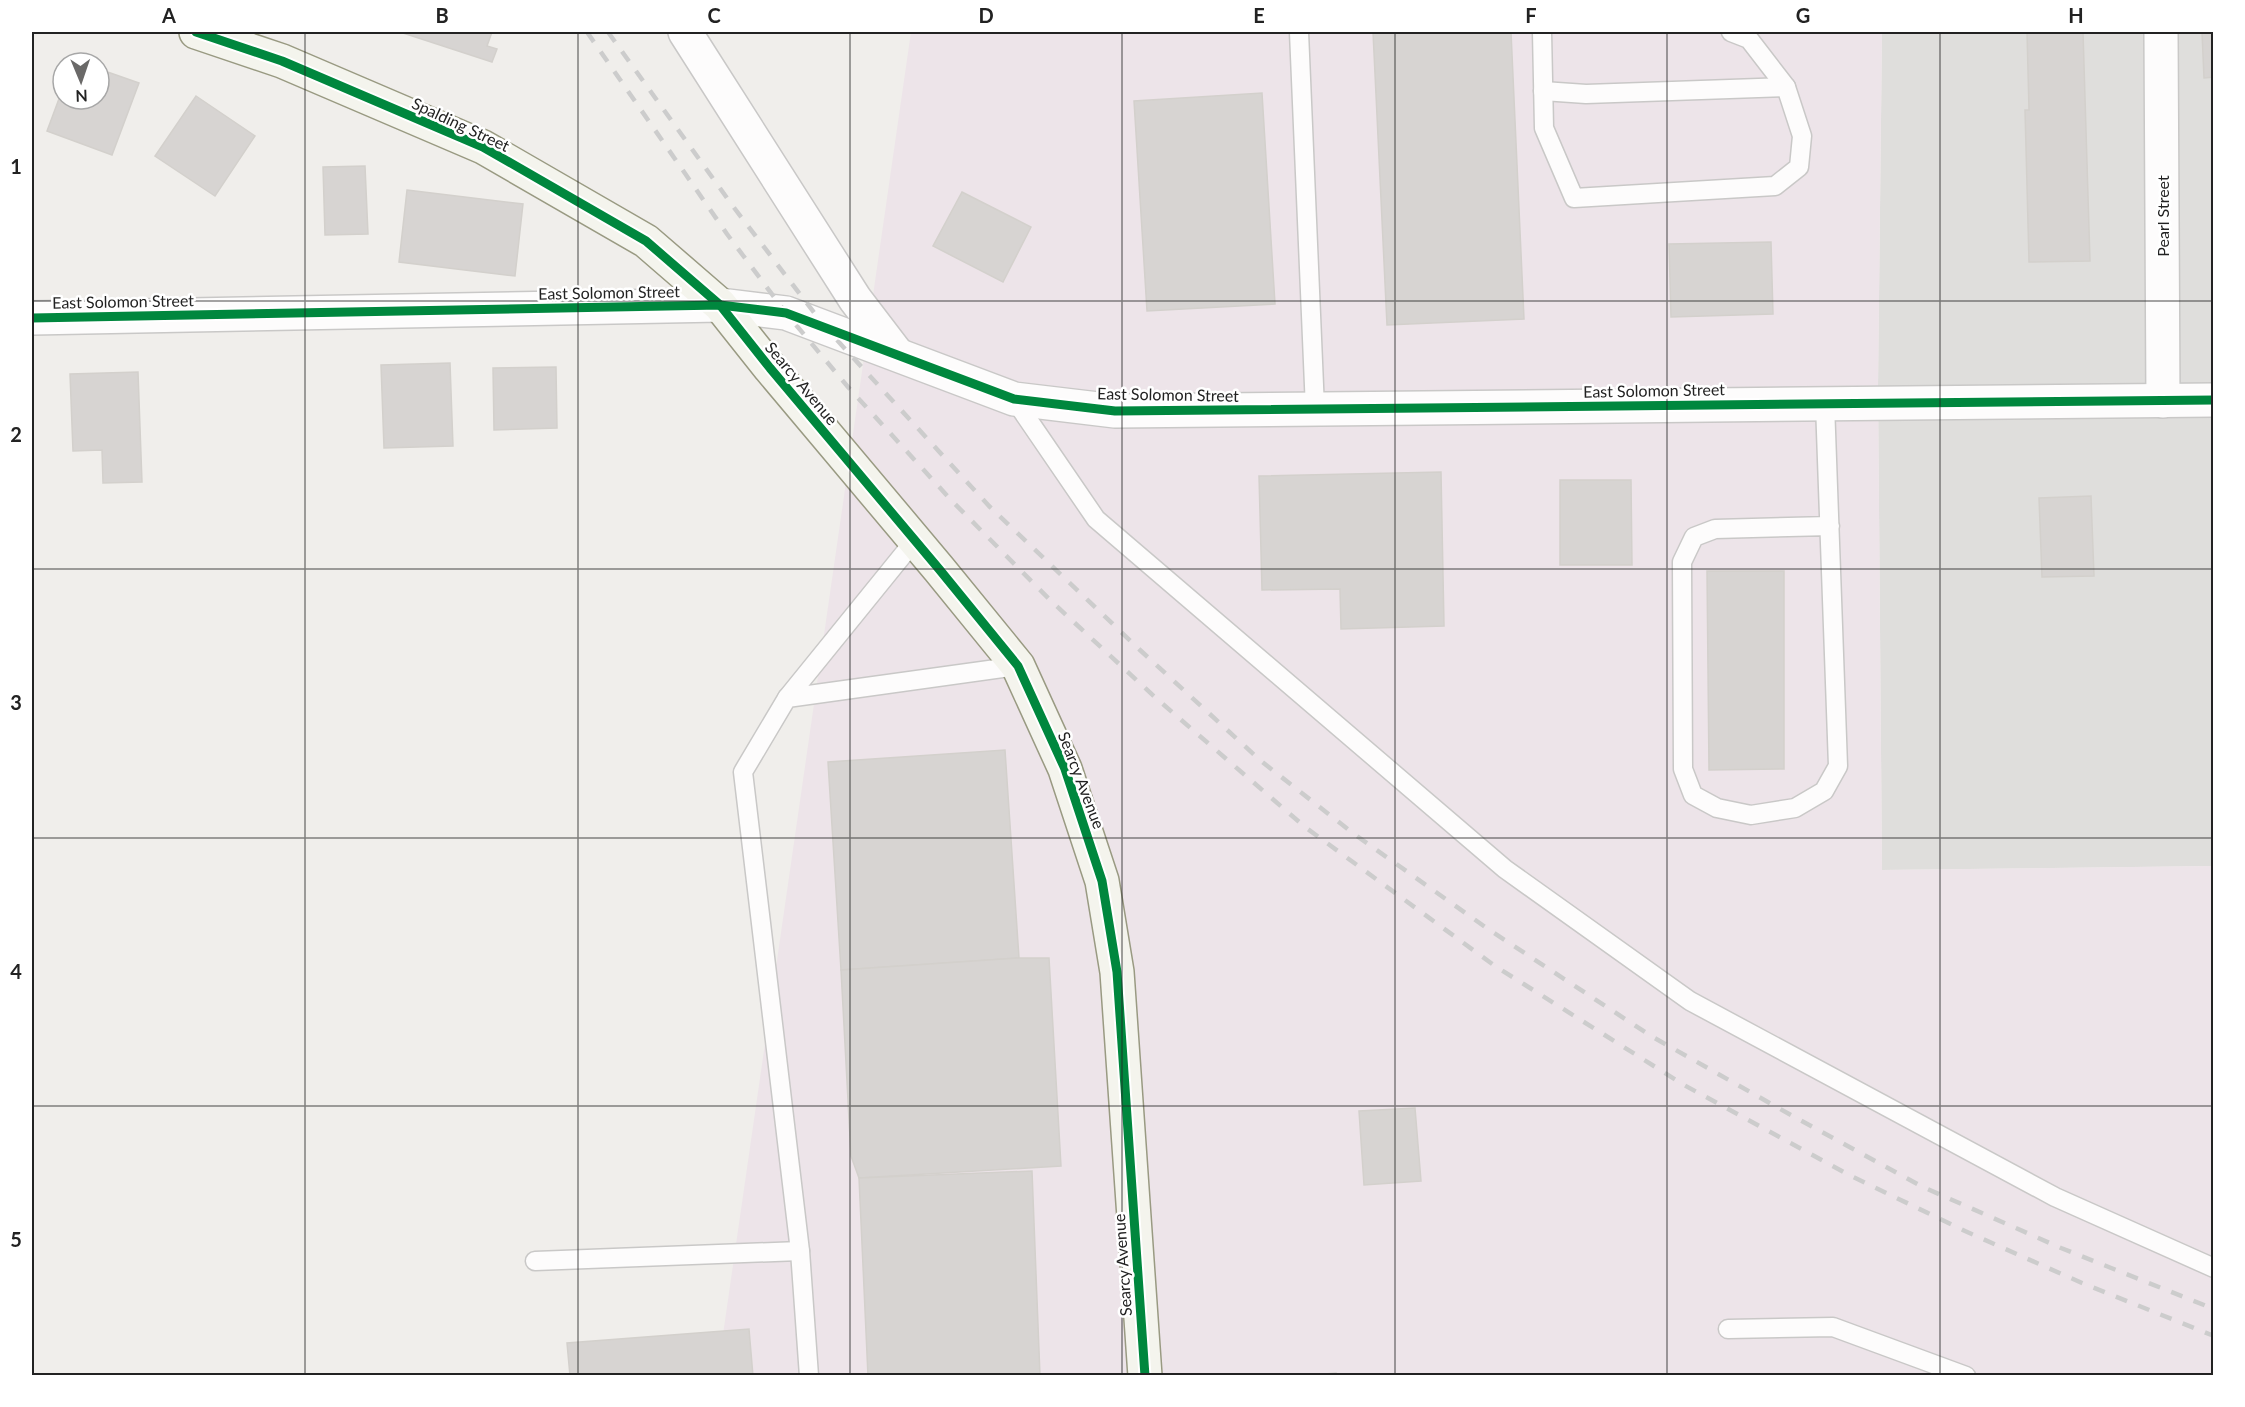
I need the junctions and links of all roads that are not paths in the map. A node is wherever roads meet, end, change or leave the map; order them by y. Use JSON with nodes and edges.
{"nodes":[{"id":1,"x":196,"y":32,"type":"edge"},
{"id":2,"x":685,"y":32,"type":"edge"},
{"id":3,"x":1299,"y":32,"type":"edge"},
{"id":4,"x":1542,"y":32,"type":"edge"},
{"id":5,"x":1731,"y":32,"type":"edge"},
{"id":6,"x":2161,"y":32,"type":"edge"},
{"id":7,"x":1786,"y":87,"type":"junction"},
{"id":8,"x":1544,"y":91,"type":"junction"},
{"id":9,"x":720,"y":305,"type":"junction"},
{"id":10,"x":32,"y":318,"type":"edge"},
{"id":11,"x":897,"y":354,"type":"junction"},
{"id":12,"x":1014,"y":399,"type":"junction"},
{"id":13,"x":2163,"y":400,"type":"junction"},
{"id":14,"x":2214,"y":400,"type":"edge"},
{"id":15,"x":1825,"y":404,"type":"junction"},
{"id":16,"x":1315,"y":409,"type":"junction"},
{"id":17,"x":1830,"y":526,"type":"junction"},
{"id":18,"x":915,"y":540,"type":"junction"},
{"id":19,"x":1018,"y":666,"type":"junction"},
{"id":20,"x":787,"y":698,"type":"junction"},
{"id":21,"x":800,"y":1251,"type":"junction"},
{"id":22,"x":535,"y":1261,"type":"dead end"},
{"id":23,"x":2214,"y":1268,"type":"edge"},
{"id":24,"x":1728,"y":1329,"type":"dead end"},
{"id":25,"x":809,"y":1376,"type":"edge"},
{"id":26,"x":1145,"y":1376,"type":"edge"},
{"id":27,"x":1966,"y":1376,"type":"edge"}],
"edges":[{"from":1,"to":9,"type":"street","name":"Spalding Street"},
{"from":2,"to":11,"type":"street"},
{"from":3,"to":16,"type":"lane"},
{"from":4,"to":8,"type":"lane"},
{"from":5,"to":7,"type":"lane"},
{"from":6,"to":13,"type":"street","name":"Pearl Street"},
{"from":7,"to":8,"type":"lane"},
{"from":7,"to":8,"type":"lane"},
{"from":9,"to":10,"type":"street","name":"East Solomon Street"},
{"from":9,"to":11,"type":"street","name":"East Solomon Street"},
{"from":9,"to":18,"type":"street","name":"Searcy Avenue"},
{"from":11,"to":12,"type":"street","name":"East Solomon Street"},
{"from":12,"to":16,"type":"street","name":"East Solomon Street"},
{"from":12,"to":23,"type":"lane"},
{"from":13,"to":14,"type":"street","name":"East Solomon Street"},
{"from":13,"to":15,"type":"street","name":"East Solomon Street"},
{"from":15,"to":16,"type":"street","name":"East Solomon Street"},
{"from":15,"to":17,"type":"lane"},
{"from":17,"to":17,"type":"lane"},
{"from":18,"to":19,"type":"street","name":"Searcy Avenue"},
{"from":18,"to":20,"type":"lane"},
{"from":19,"to":20,"type":"lane"},
{"from":19,"to":26,"type":"street","name":"Searcy Avenue"},
{"from":20,"to":21,"type":"lane"},
{"from":21,"to":22,"type":"lane"},
{"from":21,"to":25,"type":"lane"},
{"from":24,"to":27,"type":"lane"}]}
